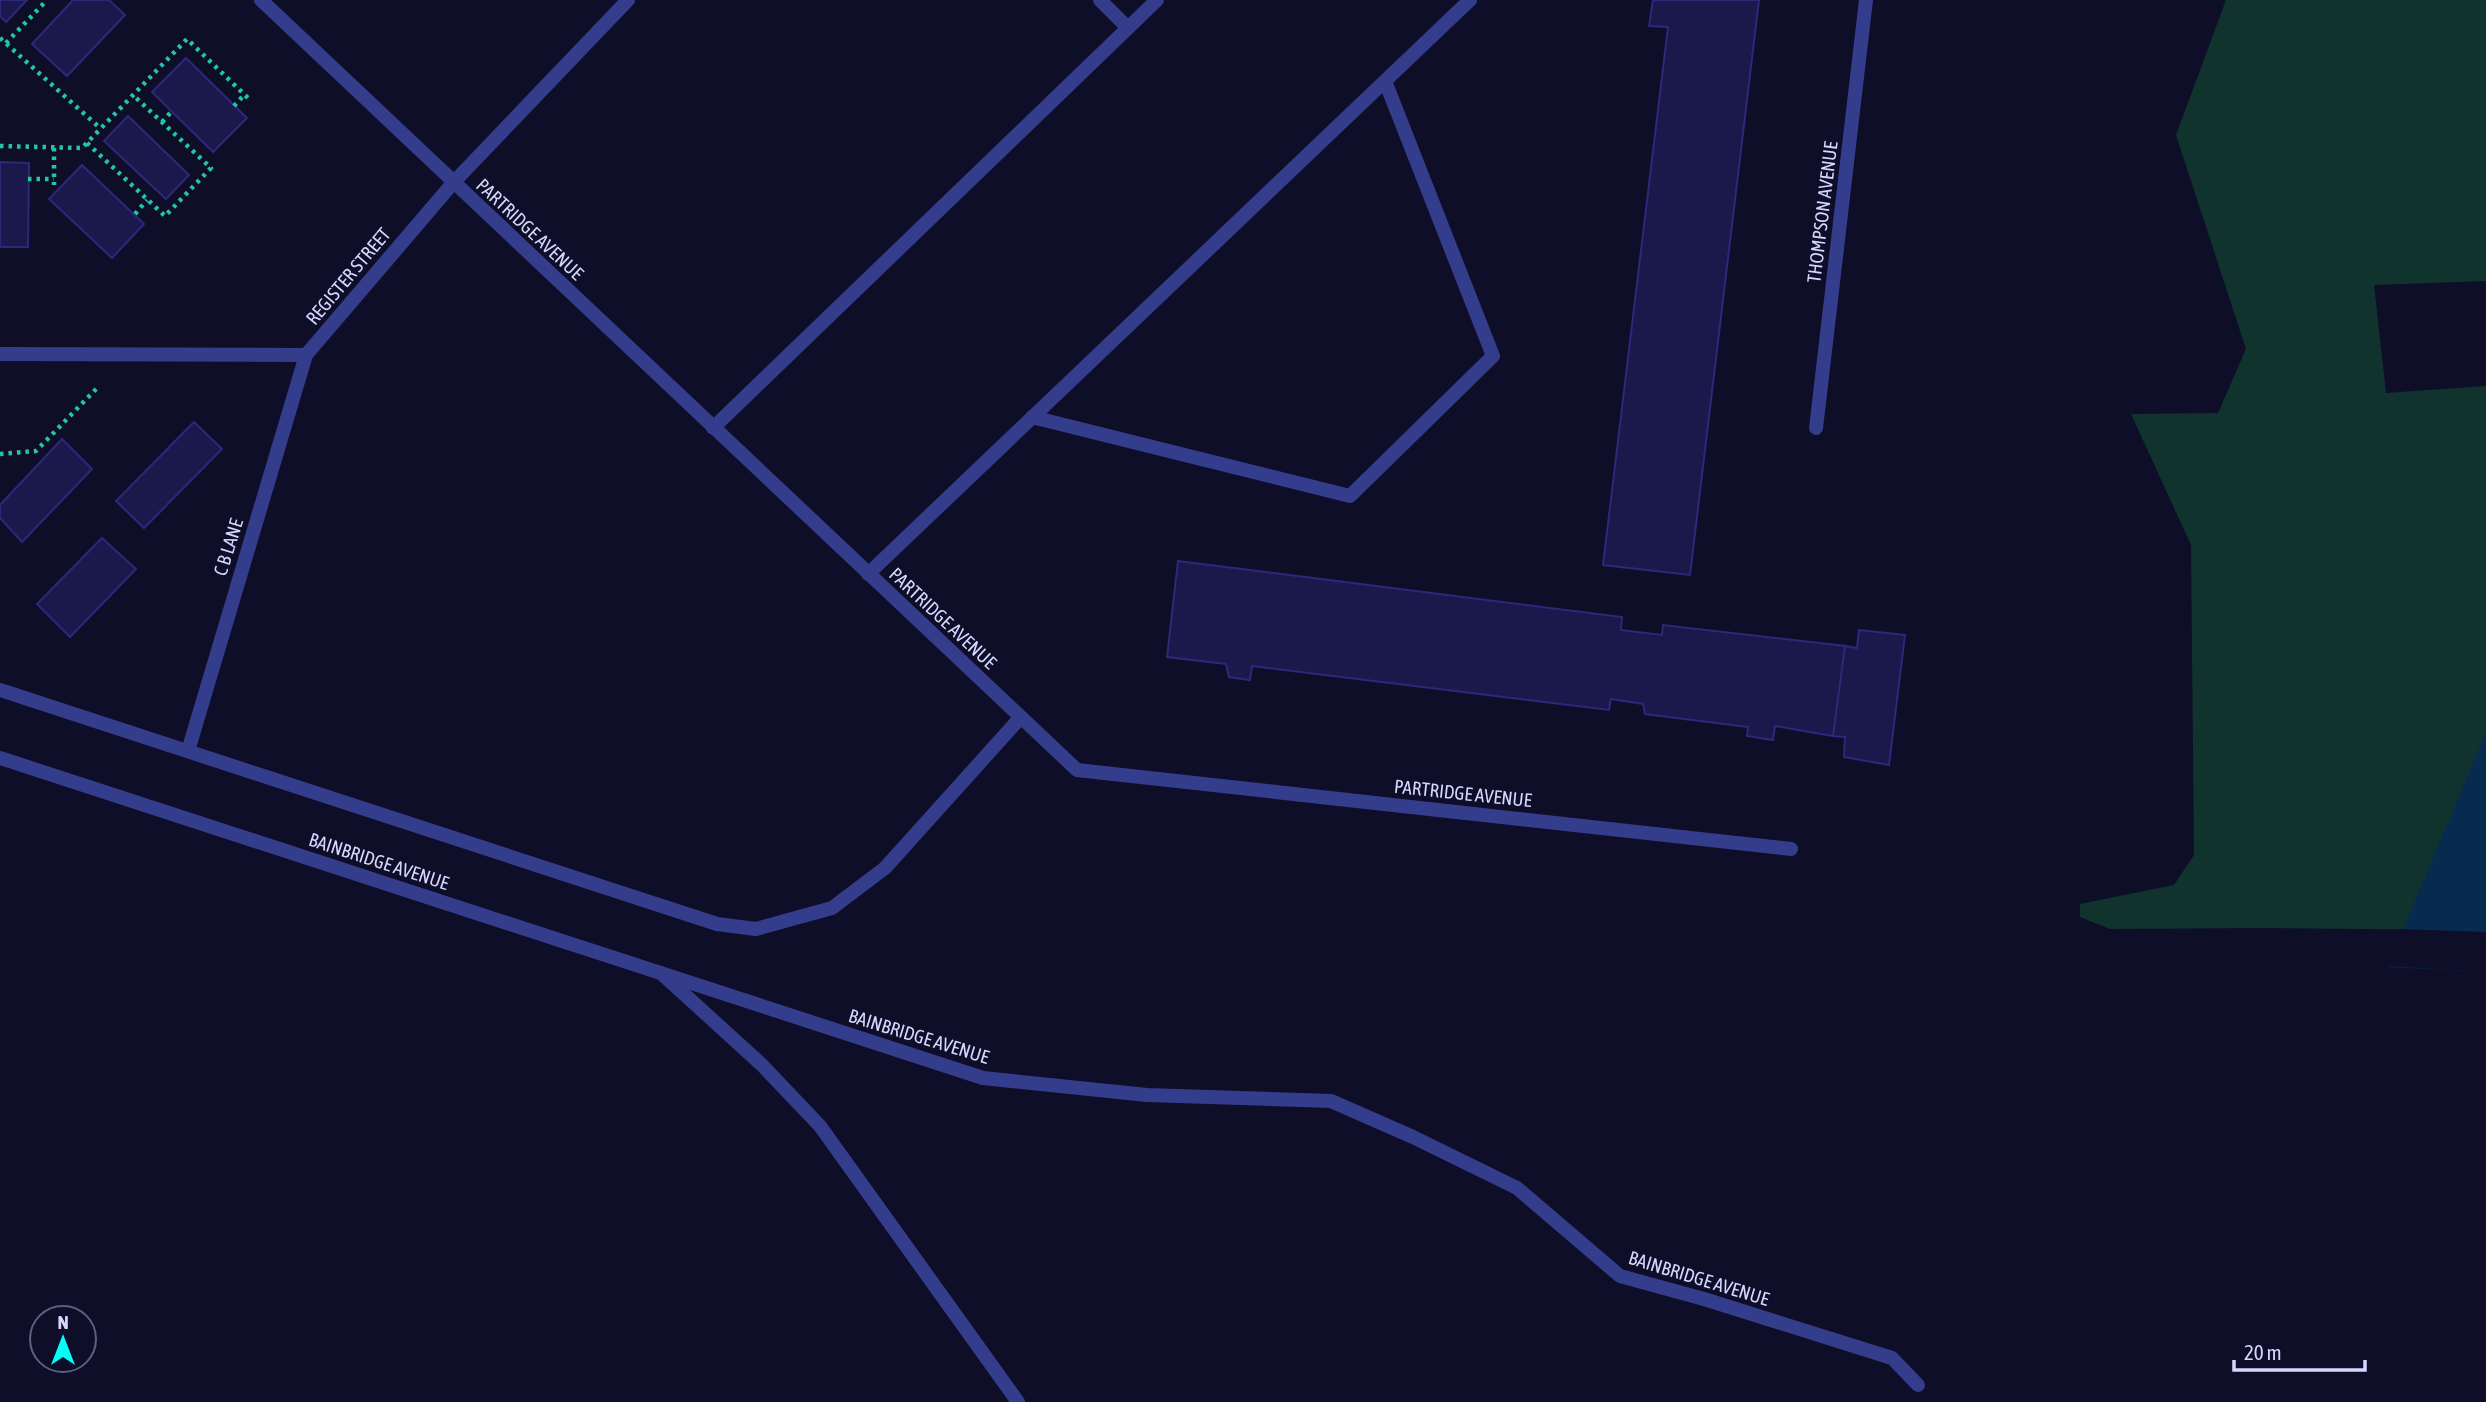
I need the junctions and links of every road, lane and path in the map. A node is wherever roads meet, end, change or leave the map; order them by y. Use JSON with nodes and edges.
{"nodes":[{"id":1,"x":47,"y":0,"type":"edge"},
{"id":2,"x":261,"y":0,"type":"edge"},
{"id":3,"x":628,"y":0,"type":"edge"},
{"id":4,"x":1100,"y":0,"type":"edge"},
{"id":5,"x":1157,"y":0,"type":"edge"},
{"id":6,"x":1470,"y":0,"type":"edge"},
{"id":7,"x":1866,"y":0,"type":"edge"},
{"id":8,"x":1128,"y":28,"type":"junction"},
{"id":9,"x":0,"y":38,"type":"edge"},
{"id":10,"x":6,"y":43,"type":"junction"},
{"id":11,"x":1385,"y":81,"type":"junction"},
{"id":12,"x":133,"y":95,"type":"junction"},
{"id":13,"x":234,"y":106,"type":"dead end"},
{"id":14,"x":172,"y":111,"type":"dead end"},
{"id":15,"x":162,"y":122,"type":"junction"},
{"id":16,"x":100,"y":128,"type":"junction"},
{"id":17,"x":87,"y":143,"type":"junction"},
{"id":18,"x":0,"y":146,"type":"edge"},
{"id":19,"x":54,"y":148,"type":"junction"},
{"id":20,"x":29,"y":179,"type":"dead end"},
{"id":21,"x":453,"y":183,"type":"junction"},
{"id":22,"x":147,"y":200,"type":"junction"},
{"id":23,"x":135,"y":214,"type":"dead end"},
{"id":24,"x":0,"y":355,"type":"edge"},
{"id":25,"x":128,"y":355,"type":"junction"},
{"id":26,"x":306,"y":355,"type":"junction"},
{"id":27,"x":1032,"y":417,"type":"junction"},
{"id":28,"x":713,"y":428,"type":"junction"},
{"id":29,"x":1816,"y":428,"type":"dead end"},
{"id":30,"x":0,"y":454,"type":"edge"},
{"id":31,"x":868,"y":574,"type":"junction"},
{"id":32,"x":0,"y":690,"type":"edge"},
{"id":33,"x":1021,"y":717,"type":"junction"},
{"id":34,"x":188,"y":751,"type":"junction"},
{"id":35,"x":0,"y":758,"type":"edge"},
{"id":36,"x":1791,"y":849,"type":"dead end"},
{"id":37,"x":661,"y":973,"type":"junction"},
{"id":38,"x":1918,"y":1385,"type":"dead end"},
{"id":39,"x":1017,"y":1402,"type":"edge"}],
"edges":[{"from":1,"to":10,"type":"path"},
{"from":2,"to":21,"type":"street","name":"PARTRIDGE AVENUE"},
{"from":3,"to":21,"type":"street","name":"REGISTER STREET"},
{"from":4,"to":8,"type":"street"},
{"from":5,"to":8,"type":"street"},
{"from":6,"to":11,"type":"street"},
{"from":7,"to":29,"type":"street","name":"THOMPSON AVENUE"},
{"from":8,"to":28,"type":"street"},
{"from":9,"to":10,"type":"path"},
{"from":10,"to":16,"type":"path"},
{"from":11,"to":27,"type":"street"},
{"from":11,"to":27,"type":"street"},
{"from":12,"to":13,"type":"path"},
{"from":12,"to":15,"type":"path"},
{"from":12,"to":16,"type":"path"},
{"from":14,"to":15,"type":"path"},
{"from":15,"to":22,"type":"path"},
{"from":16,"to":17,"type":"path"},
{"from":17,"to":19,"type":"path"},
{"from":17,"to":22,"type":"path"},
{"from":18,"to":19,"type":"path"},
{"from":19,"to":20,"type":"path"},
{"from":21,"to":26,"type":"street","name":"REGISTER STREET"},
{"from":21,"to":28,"type":"street","name":"PARTRIDGE AVENUE"},
{"from":22,"to":23,"type":"path"},
{"from":24,"to":25,"type":"street","name":"REGISTER STREET"},
{"from":25,"to":26,"type":"street","name":"REGISTER STREET"},
{"from":25,"to":30,"type":"path"},
{"from":26,"to":34,"type":"street","name":"C B LANE"},
{"from":27,"to":31,"type":"street"},
{"from":28,"to":31,"type":"street","name":"PARTRIDGE AVENUE"},
{"from":31,"to":33,"type":"street","name":"PARTRIDGE AVENUE"},
{"from":32,"to":34,"type":"street"},
{"from":33,"to":34,"type":"street"},
{"from":33,"to":36,"type":"street","name":"PARTRIDGE AVENUE"},
{"from":35,"to":37,"type":"street","name":"BAINBRIDGE AVENUE"},
{"from":37,"to":38,"type":"street","name":"BAINBRIDGE AVENUE"},
{"from":37,"to":39,"type":"street"}]}
